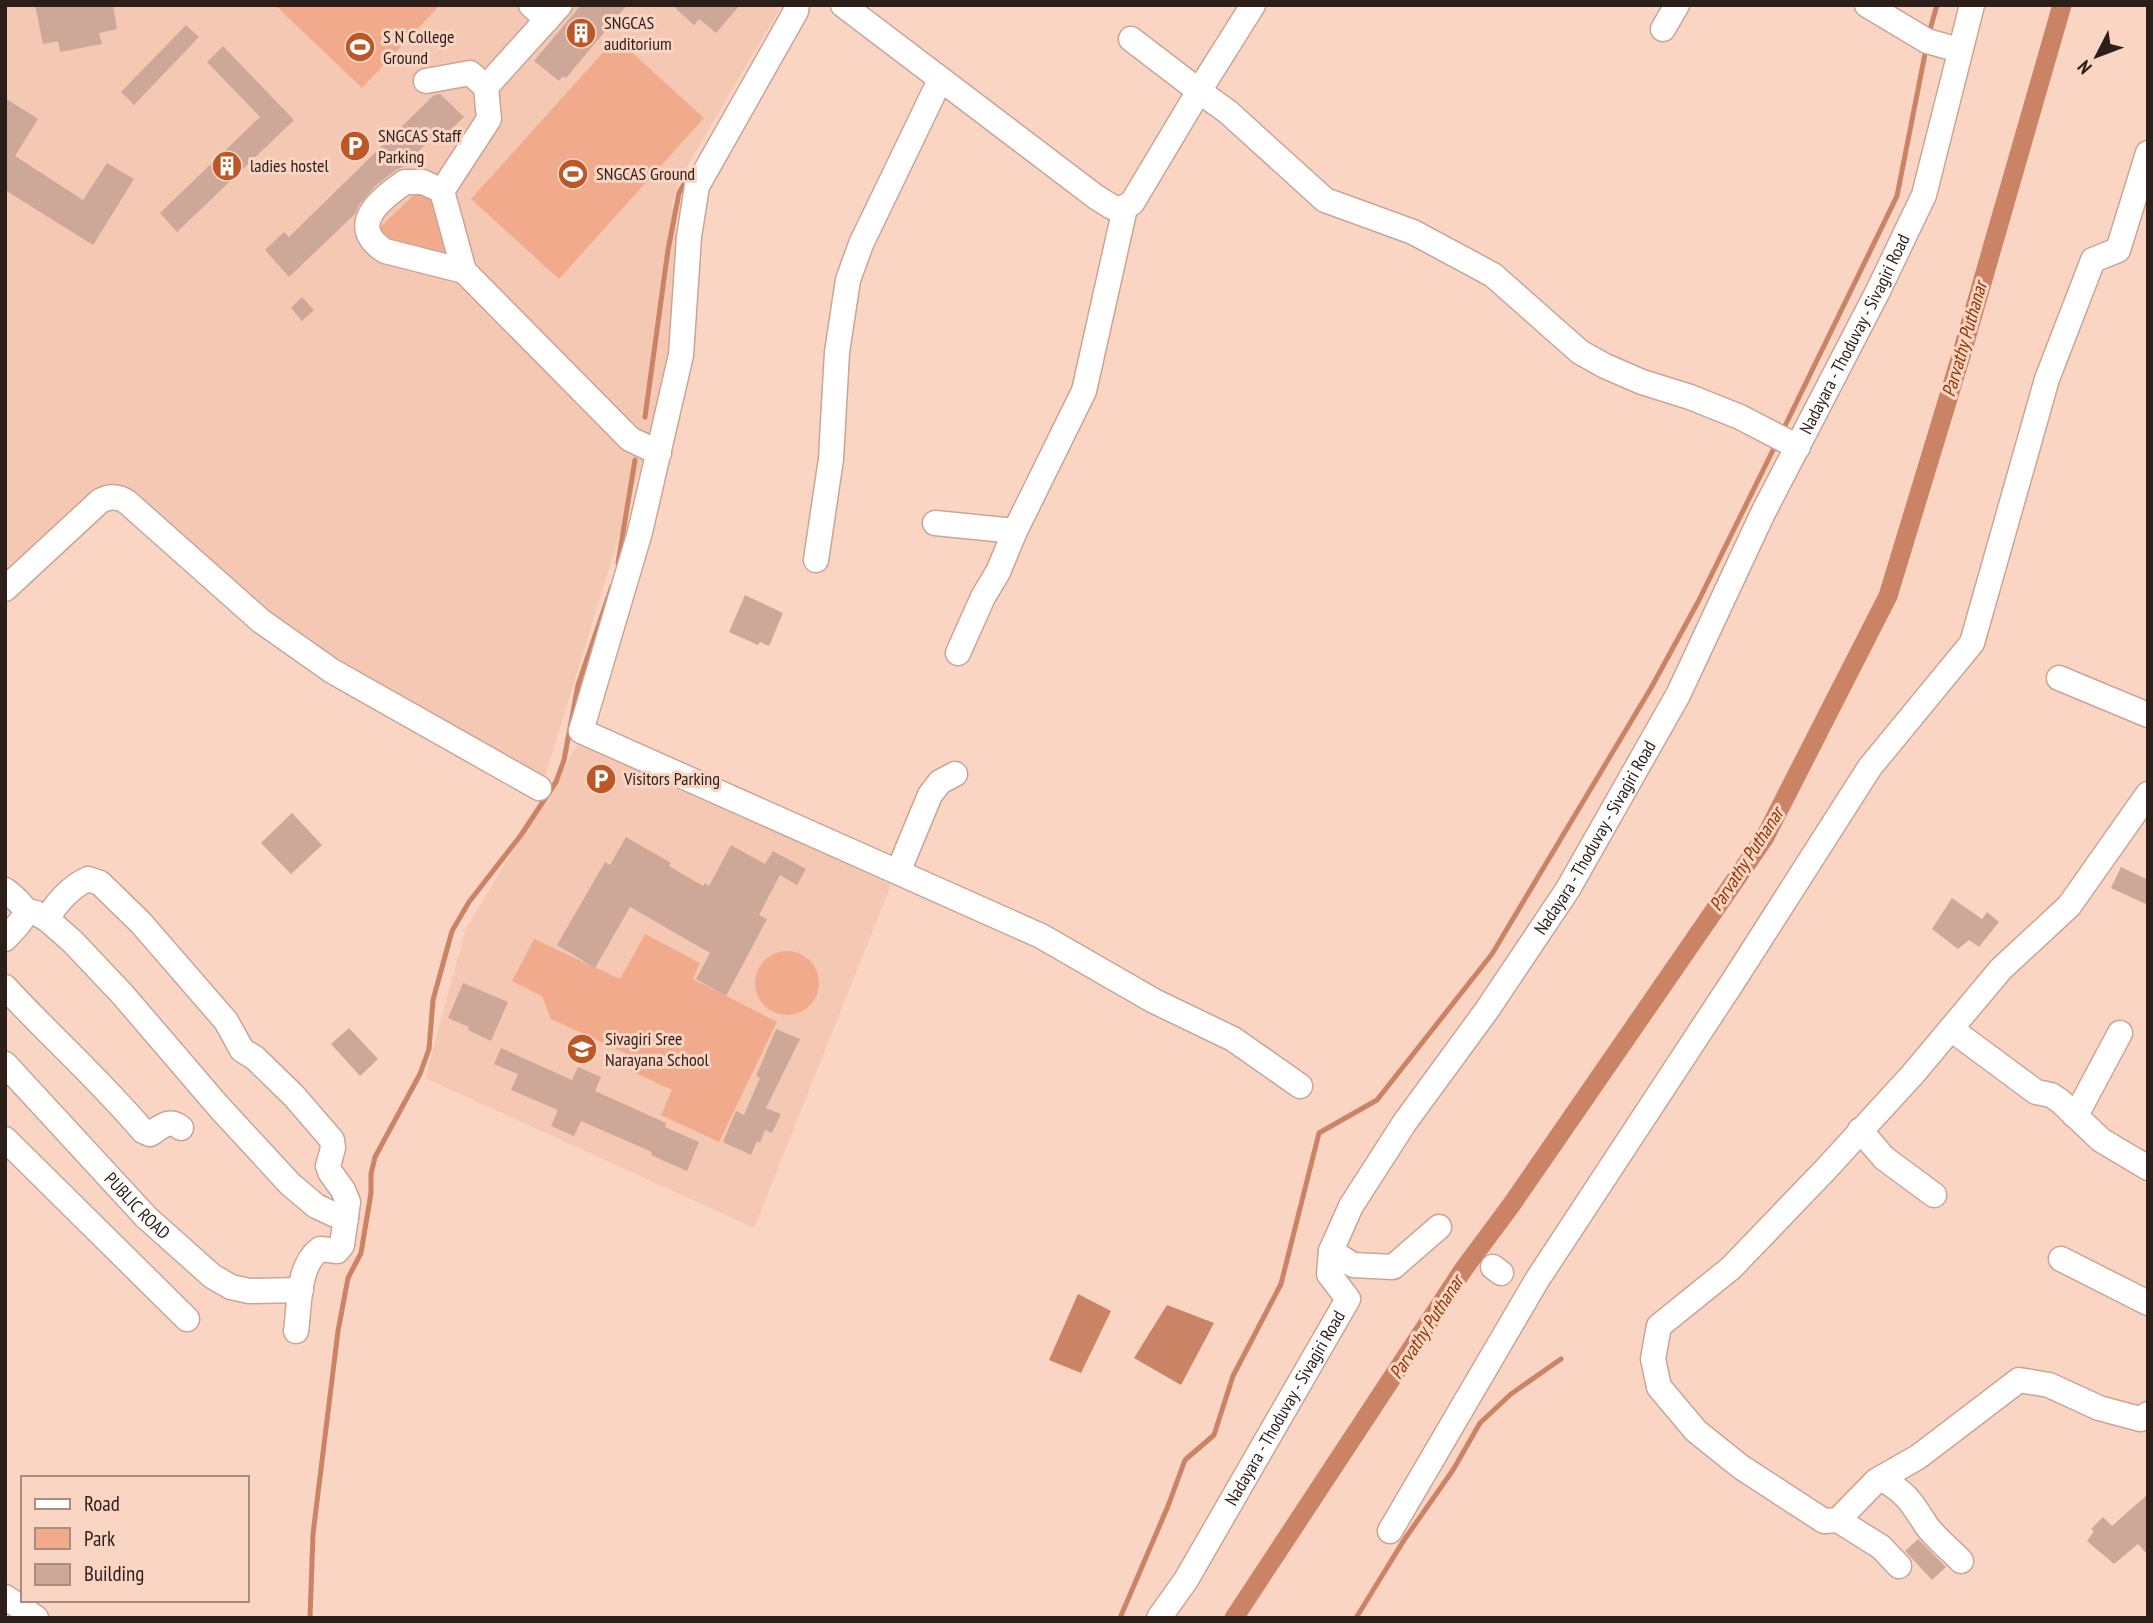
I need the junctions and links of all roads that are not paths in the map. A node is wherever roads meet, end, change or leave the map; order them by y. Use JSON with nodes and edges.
{"nodes":[{"id":1,"x":797,"y":5,"type":"edge"},
{"id":2,"x":843,"y":5,"type":"edge"},
{"id":3,"x":1253,"y":5,"type":"edge"},
{"id":4,"x":1677,"y":5,"type":"edge"},
{"id":5,"x":1867,"y":5,"type":"edge"},
{"id":6,"x":1972,"y":5,"type":"edge"},
{"id":7,"x":546,"y":10,"type":"edge"},
{"id":8,"x":1663,"y":29,"type":"dead end"},
{"id":9,"x":1131,"y":39,"type":"dead end"},
{"id":10,"x":1959,"y":50,"type":"junction"},
{"id":11,"x":940,"y":80,"type":"junction"},
{"id":12,"x":426,"y":81,"type":"dead end"},
{"id":13,"x":486,"y":87,"type":"junction"},
{"id":14,"x":1199,"y":91,"type":"junction"},
{"id":15,"x":2148,"y":153,"type":"edge"},
{"id":16,"x":442,"y":191,"type":"junction"},
{"id":17,"x":1125,"y":208,"type":"junction"},
{"id":18,"x":464,"y":271,"type":"junction"},
{"id":19,"x":1798,"y":447,"type":"junction"},
{"id":20,"x":659,"y":453,"type":"junction"},
{"id":21,"x":935,"y":523,"type":"dead end"},
{"id":22,"x":1015,"y":531,"type":"junction"},
{"id":23,"x":816,"y":560,"type":"dead end"},
{"id":24,"x":5,"y":589,"type":"edge"},
{"id":25,"x":958,"y":653,"type":"dead end"},
{"id":26,"x":2059,"y":678,"type":"dead end"},
{"id":27,"x":2148,"y":715,"type":"edge"},
{"id":28,"x":955,"y":774,"type":"dead end"},
{"id":29,"x":540,"y":788,"type":"dead end"},
{"id":30,"x":2148,"y":794,"type":"edge"},
{"id":31,"x":898,"y":872,"type":"junction"},
{"id":32,"x":5,"y":890,"type":"edge"},
{"id":33,"x":24,"y":910,"type":"junction"},
{"id":34,"x":48,"y":920,"type":"junction"},
{"id":35,"x":5,"y":939,"type":"edge"},
{"id":36,"x":5,"y":987,"type":"edge"},
{"id":37,"x":1951,"y":1029,"type":"junction"},
{"id":38,"x":2120,"y":1032,"type":"dead end"},
{"id":39,"x":5,"y":1064,"type":"edge"},
{"id":40,"x":1300,"y":1086,"type":"dead end"},
{"id":41,"x":2074,"y":1115,"type":"junction"},
{"id":42,"x":181,"y":1128,"type":"dead end"},
{"id":43,"x":1860,"y":1130,"type":"junction"},
{"id":44,"x":5,"y":1139,"type":"edge"},
{"id":45,"x":2148,"y":1168,"type":"edge"},
{"id":46,"x":1934,"y":1195,"type":"dead end"},
{"id":47,"x":346,"y":1218,"type":"junction"},
{"id":48,"x":1439,"y":1227,"type":"dead end"},
{"id":49,"x":1331,"y":1251,"type":"junction"},
{"id":50,"x":2061,"y":1258,"type":"dead end"},
{"id":51,"x":301,"y":1290,"type":"junction"},
{"id":52,"x":2148,"y":1303,"type":"edge"},
{"id":53,"x":187,"y":1319,"type":"dead end"},
{"id":54,"x":296,"y":1331,"type":"dead end"},
{"id":55,"x":2148,"y":1414,"type":"edge"},
{"id":56,"x":1881,"y":1478,"type":"junction"},
{"id":57,"x":1838,"y":1520,"type":"junction"},
{"id":58,"x":1390,"y":1531,"type":"dead end"},
{"id":59,"x":1961,"y":1561,"type":"dead end"},
{"id":60,"x":1899,"y":1566,"type":"dead end"},
{"id":61,"x":5,"y":1597,"type":"edge"},
{"id":62,"x":36,"y":1618,"type":"edge"},
{"id":63,"x":1159,"y":1618,"type":"edge"}],
"edges":[{"from":1,"to":20,"type":"street"},
{"from":2,"to":11,"type":"street"},
{"from":3,"to":14,"type":"street"},
{"from":4,"to":8,"type":"street"},
{"from":5,"to":10,"type":"street"},
{"from":6,"to":10,"type":"street","name":"Nadayara - Thoduvay - Sivagiri Road"},
{"from":7,"to":13,"type":"street"},
{"from":9,"to":14,"type":"street"},
{"from":10,"to":19,"type":"street","name":"Nadayara - Thoduvay - Sivagiri Road"},
{"from":11,"to":17,"type":"street"},
{"from":11,"to":23,"type":"street"},
{"from":12,"to":13,"type":"street"},
{"from":13,"to":16,"type":"street"},
{"from":14,"to":17,"type":"street"},
{"from":14,"to":19,"type":"street"},
{"from":15,"to":58,"type":"street"},
{"from":16,"to":18,"type":"street"},
{"from":16,"to":18,"type":"street"},
{"from":17,"to":22,"type":"street"},
{"from":18,"to":20,"type":"street"},
{"from":19,"to":49,"type":"street","name":"Nadayara - Thoduvay - Sivagiri Road"},
{"from":20,"to":31,"type":"street"},
{"from":21,"to":22,"type":"street"},
{"from":22,"to":25,"type":"street"},
{"from":24,"to":29,"type":"street"},
{"from":26,"to":27,"type":"street"},
{"from":28,"to":31,"type":"street"},
{"from":30,"to":37,"type":"street"},
{"from":31,"to":40,"type":"street"},
{"from":32,"to":33,"type":"street"},
{"from":33,"to":34,"type":"street"},
{"from":33,"to":35,"type":"street"},
{"from":34,"to":47,"type":"street"},
{"from":34,"to":47,"type":"street"},
{"from":36,"to":42,"type":"street"},
{"from":37,"to":41,"type":"street"},
{"from":37,"to":43,"type":"street"},
{"from":38,"to":41,"type":"street"},
{"from":39,"to":51,"type":"street","name":"PUBLIC ROAD"},
{"from":41,"to":45,"type":"street"},
{"from":43,"to":46,"type":"street"},
{"from":43,"to":57,"type":"street"},
{"from":44,"to":53,"type":"street"},
{"from":47,"to":51,"type":"street"},
{"from":48,"to":49,"type":"street"},
{"from":49,"to":63,"type":"street","name":"Nadayara - Thoduvay - Sivagiri Road"},
{"from":50,"to":52,"type":"street"},
{"from":51,"to":54,"type":"street"},
{"from":55,"to":56,"type":"street"},
{"from":56,"to":57,"type":"street"},
{"from":56,"to":59,"type":"street"},
{"from":57,"to":60,"type":"street"},
{"from":61,"to":62,"type":"street"}]}
